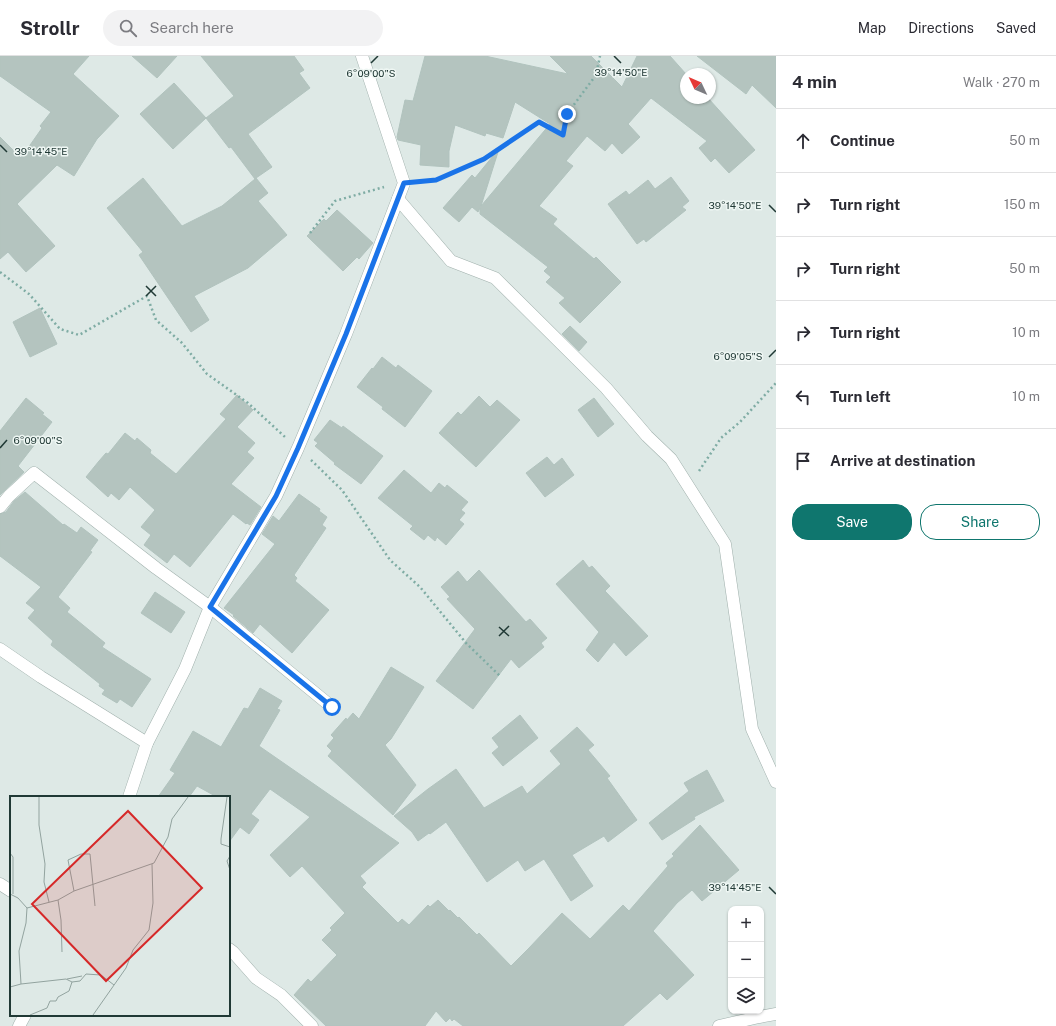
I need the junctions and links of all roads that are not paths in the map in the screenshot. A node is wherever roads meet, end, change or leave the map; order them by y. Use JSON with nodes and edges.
{"nodes":[{"id":1,"x":362,"y":56,"type":"edge"},
{"id":2,"x":398,"y":199,"type":"junction"},
{"id":3,"x":0,"y":506,"type":"edge"},
{"id":4,"x":210,"y":607,"type":"junction"},
{"id":5,"x":0,"y":649,"type":"edge"},
{"id":6,"x":332,"y":707,"type":"dead end"},
{"id":7,"x":147,"y":743,"type":"junction"},
{"id":8,"x":776,"y":782,"type":"edge"},
{"id":9,"x":129,"y":796,"type":"edge"},
{"id":10,"x":0,"y":884,"type":"edge"},
{"id":11,"x":10,"y":890,"type":"edge"},
{"id":12,"x":230,"y":950,"type":"edge"},
{"id":13,"x":776,"y":1014,"type":"edge"},
{"id":14,"x":24,"y":1016,"type":"edge"},
{"id":15,"x":19,"y":1026,"type":"edge"},
{"id":16,"x":312,"y":1026,"type":"edge"},
{"id":17,"x":719,"y":1026,"type":"edge"}],
"edges":[{"from":1,"to":2,"type":"street"},
{"from":2,"to":4,"type":"street"},
{"from":2,"to":8,"type":"street"},
{"from":3,"to":4,"type":"street"},
{"from":4,"to":6,"type":"street"},
{"from":4,"to":7,"type":"street"},
{"from":5,"to":7,"type":"street"},
{"from":7,"to":9,"type":"street"},
{"from":10,"to":11,"type":"street"},
{"from":12,"to":16,"type":"street"},
{"from":13,"to":17,"type":"street"},
{"from":14,"to":15,"type":"street"}]}
